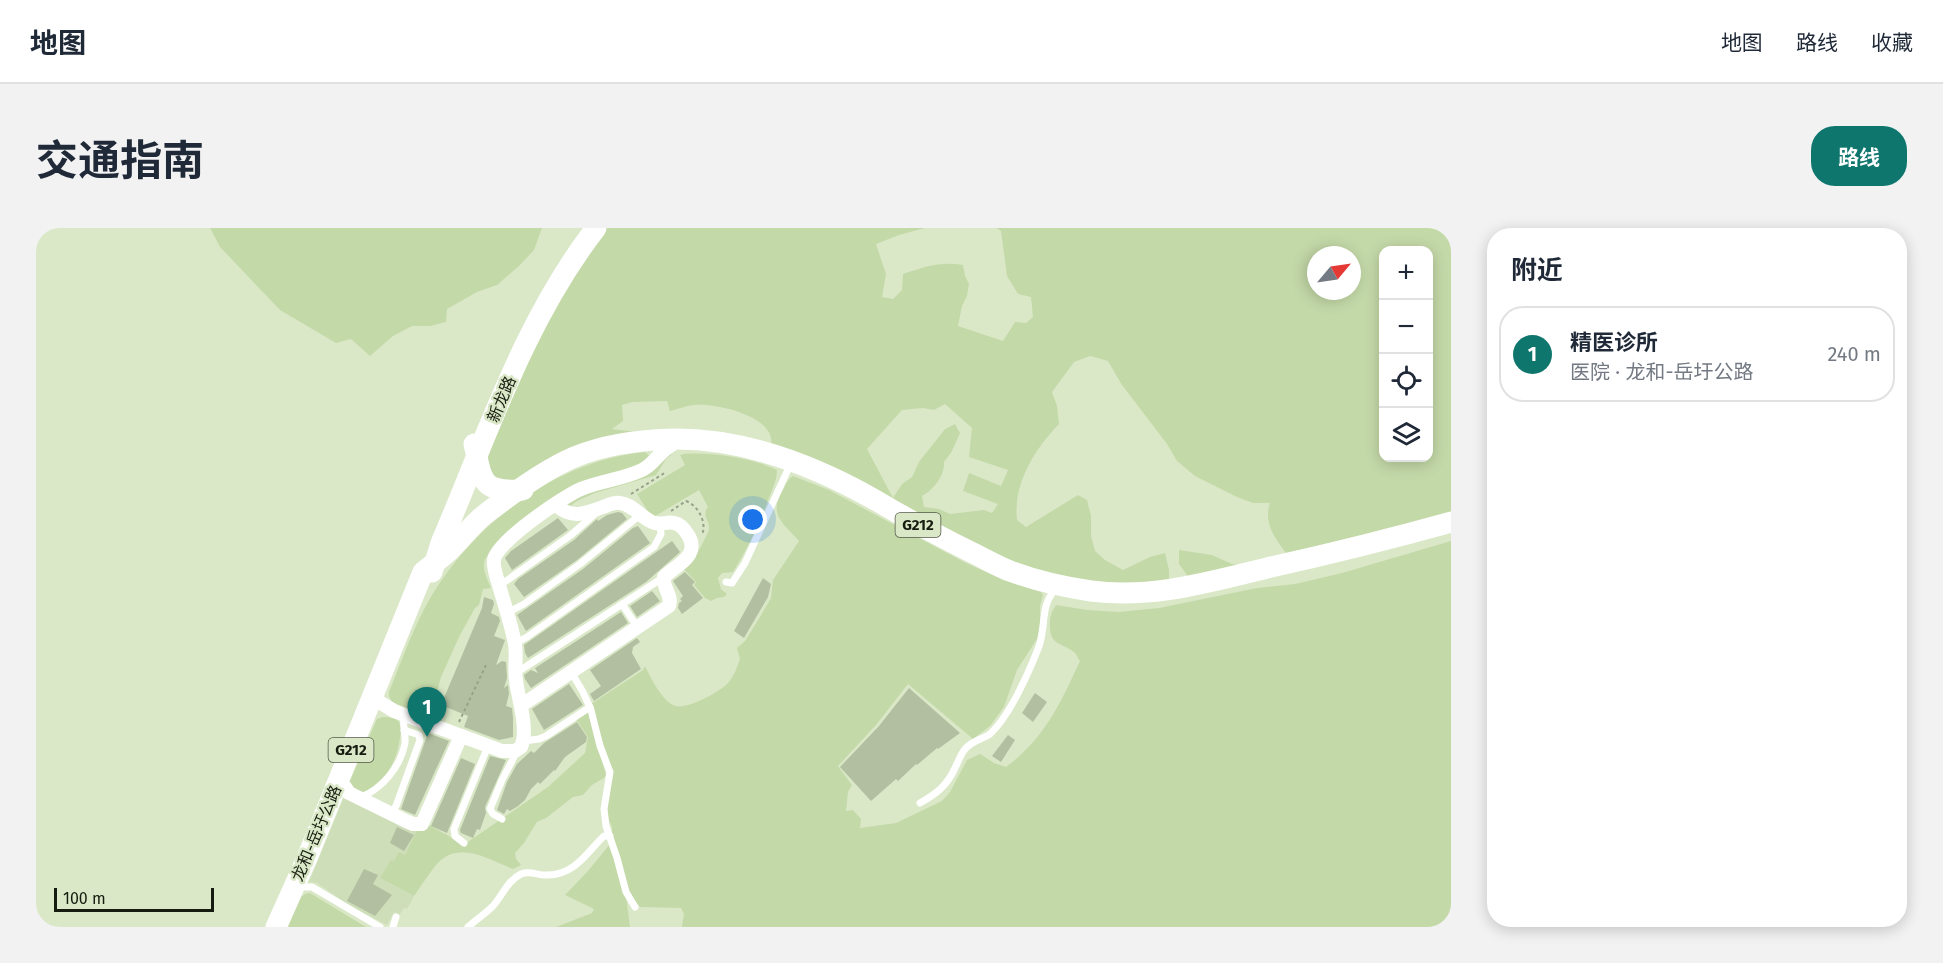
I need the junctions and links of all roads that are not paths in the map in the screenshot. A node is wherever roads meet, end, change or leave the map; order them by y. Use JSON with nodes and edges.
{"nodes":[{"id":1,"x":585,"y":228,"type":"edge"},
{"id":2,"x":596,"y":228,"type":"edge"},
{"id":3,"x":673,"y":441,"type":"junction"},
{"id":4,"x":475,"y":450,"type":"junction"},
{"id":5,"x":791,"y":465,"type":"junction"},
{"id":6,"x":525,"y":490,"type":"junction"},
{"id":7,"x":556,"y":505,"type":"junction"},
{"id":8,"x":602,"y":507,"type":"junction"},
{"id":9,"x":640,"y":515,"type":"junction"},
{"id":10,"x":1451,"y":522,"type":"edge"},
{"id":11,"x":660,"y":524,"type":"junction"},
{"id":12,"x":1451,"y":529,"type":"edge"},
{"id":13,"x":429,"y":571,"type":"junction"},
{"id":14,"x":664,"y":577,"type":"junction"},
{"id":15,"x":726,"y":582,"type":"dead end"},
{"id":16,"x":499,"y":586,"type":"junction"},
{"id":17,"x":1057,"y":587,"type":"junction"},
{"id":18,"x":622,"y":604,"type":"junction"},
{"id":19,"x":507,"y":614,"type":"junction"},
{"id":20,"x":638,"y":628,"type":"junction"},
{"id":21,"x":514,"y":644,"type":"junction"},
{"id":22,"x":571,"y":672,"type":"junction"},
{"id":23,"x":516,"y":673,"type":"junction"},
{"id":24,"x":381,"y":703,"type":"junction"},
{"id":25,"x":522,"y":705,"type":"junction"},
{"id":26,"x":590,"y":707,"type":"junction"},
{"id":27,"x":404,"y":715,"type":"junction"},
{"id":28,"x":404,"y":730,"type":"junction"},
{"id":29,"x":459,"y":731,"type":"junction"},
{"id":30,"x":488,"y":746,"type":"junction"},
{"id":31,"x":519,"y":746,"type":"junction"},
{"id":32,"x":352,"y":792,"type":"junction"},
{"id":33,"x":920,"y":803,"type":"dead end"},
{"id":34,"x":391,"y":813,"type":"junction"},
{"id":35,"x":501,"y":819,"type":"dead end"},
{"id":36,"x":610,"y":836,"type":"junction"},
{"id":37,"x":464,"y":843,"type":"dead end"},
{"id":38,"x":303,"y":887,"type":"junction"},
{"id":39,"x":634,"y":907,"type":"dead end"},
{"id":40,"x":396,"y":917,"type":"dead end"},
{"id":41,"x":276,"y":927,"type":"edge"},
{"id":42,"x":284,"y":927,"type":"edge"},
{"id":43,"x":380,"y":927,"type":"edge"},
{"id":44,"x":393,"y":927,"type":"edge"},
{"id":45,"x":468,"y":927,"type":"edge"}],
"edges":[{"from":1,"to":4,"type":"main road","name":"新龙路"},
{"from":2,"to":4,"type":"main road","name":"新龙路"},
{"from":3,"to":5,"type":"main road","number":"G212"},
{"from":3,"to":6,"type":"main road","number":"G212"},
{"from":3,"to":7,"type":"street"},
{"from":4,"to":6,"type":"main road"},
{"from":4,"to":13,"type":"main road","name":"新龙路"},
{"from":5,"to":15,"type":"lane"},
{"from":5,"to":17,"type":"main road","number":"G212"},
{"from":6,"to":13,"type":"main road","number":"G212"},
{"from":7,"to":8,"type":"street"},
{"from":7,"to":16,"type":"street"},
{"from":8,"to":9,"type":"street"},
{"from":8,"to":16,"type":"lane"},
{"from":9,"to":11,"type":"street"},
{"from":9,"to":19,"type":"lane"},
{"from":10,"to":17,"type":"main road","number":"G212"},
{"from":11,"to":14,"type":"street"},
{"from":11,"to":21,"type":"lane"},
{"from":12,"to":17,"type":"main road","number":"G212"},
{"from":13,"to":24,"type":"main road","name":"龙和-岳圩公路","number":"G212"},
{"from":13,"to":41,"type":"main road","name":"龙和-岳圩公路","number":"G212"},
{"from":14,"to":18,"type":"lane"},
{"from":14,"to":20,"type":"street"},
{"from":16,"to":19,"type":"street"},
{"from":17,"to":33,"type":"lane"},
{"from":18,"to":20,"type":"lane"},
{"from":18,"to":23,"type":"lane"},
{"from":19,"to":21,"type":"street"},
{"from":20,"to":22,"type":"street"},
{"from":21,"to":23,"type":"street"},
{"from":22,"to":25,"type":"street"},
{"from":22,"to":26,"type":"lane"},
{"from":23,"to":25,"type":"street"},
{"from":24,"to":27,"type":"street"},
{"from":24,"to":32,"type":"main road","name":"龙和-岳圩公路","number":"G212"},
{"from":25,"to":31,"type":"street"},
{"from":26,"to":31,"type":"lane"},
{"from":26,"to":36,"type":"lane"},
{"from":27,"to":28,"type":"lane"},
{"from":27,"to":29,"type":"street"},
{"from":28,"to":32,"type":"lane"},
{"from":28,"to":34,"type":"lane"},
{"from":29,"to":30,"type":"street"},
{"from":29,"to":34,"type":"street"},
{"from":30,"to":31,"type":"street"},
{"from":30,"to":37,"type":"lane"},
{"from":31,"to":35,"type":"lane"},
{"from":32,"to":34,"type":"street"},
{"from":32,"to":38,"type":"main road","name":"龙和-岳圩公路","number":"G212"},
{"from":36,"to":39,"type":"lane"},
{"from":36,"to":45,"type":"lane"},
{"from":38,"to":42,"type":"main road","name":"龙和-岳圩公路","number":"G212"},
{"from":38,"to":43,"type":"lane"},
{"from":40,"to":44,"type":"lane"}]}
